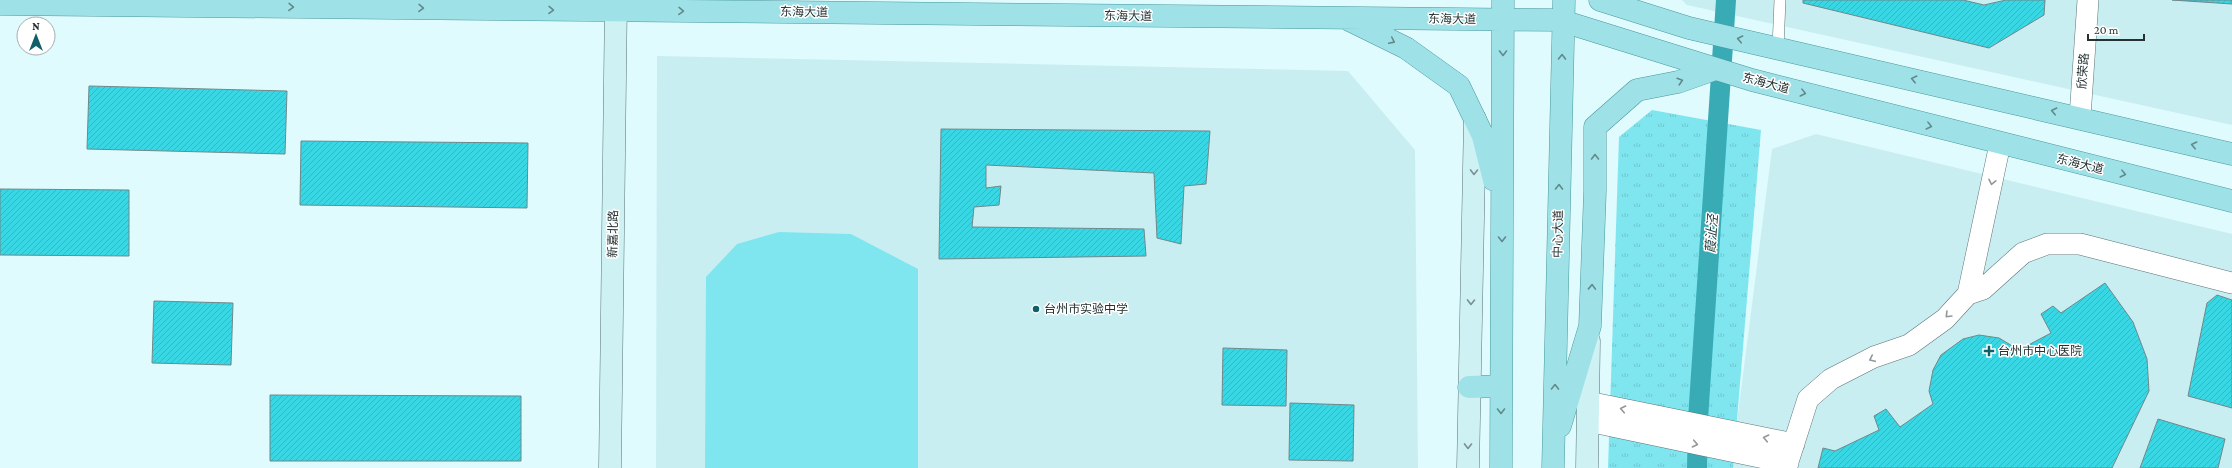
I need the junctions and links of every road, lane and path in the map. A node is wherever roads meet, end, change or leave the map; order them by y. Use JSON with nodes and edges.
{"nodes":[{"id":1,"x":1600,"y":0,"type":"edge"},
{"id":2,"x":1641,"y":0,"type":"edge"},
{"id":3,"x":1780,"y":0,"type":"edge"},
{"id":4,"x":2088,"y":0,"type":"edge"},
{"id":5,"x":0,"y":4,"type":"edge"},
{"id":6,"x":616,"y":5,"type":"edge"},
{"id":7,"x":1503,"y":10,"type":"edge"},
{"id":8,"x":1563,"y":10,"type":"edge"},
{"id":9,"x":1344,"y":18,"type":"junction"},
{"id":10,"x":1658,"y":18,"type":"junction"},
{"id":11,"x":1778,"y":48,"type":"junction"},
{"id":12,"x":1716,"y":69,"type":"junction"},
{"id":13,"x":2080,"y":117,"type":"junction"},
{"id":14,"x":1475,"y":119,"type":"junction"},
{"id":15,"x":2000,"y":144,"type":"junction"},
{"id":16,"x":2232,"y":154,"type":"edge"},
{"id":17,"x":2232,"y":201,"type":"edge"},
{"id":18,"x":1502,"y":217,"type":"junction"},
{"id":19,"x":2232,"y":283,"type":"edge"},
{"id":20,"x":1968,"y":294,"type":"junction"},
{"id":21,"x":1590,"y":326,"type":"junction"},
{"id":22,"x":1501,"y":386,"type":"junction"},
{"id":23,"x":1469,"y":387,"type":"junction"},
{"id":24,"x":1588,"y":411,"type":"junction"},
{"id":25,"x":1554,"y":444,"type":"junction"},
{"id":26,"x":1789,"y":458,"type":"edge"},
{"id":27,"x":610,"y":468,"type":"edge"},
{"id":28,"x":1468,"y":468,"type":"edge"},
{"id":29,"x":1501,"y":468,"type":"edge"},
{"id":30,"x":1553,"y":468,"type":"edge"},
{"id":31,"x":1587,"y":468,"type":"edge"}],
"edges":[{"from":1,"to":10,"type":"main road"},
{"from":2,"to":10,"type":"main road"},
{"from":3,"to":11,"type":"lane"},
{"from":4,"to":13,"type":"street","name":"欣荣路"},
{"from":5,"to":6,"type":"main road","name":"东海大道","one_way":true},
{"from":6,"to":9,"type":"main road","name":"东海大道","one_way":true},
{"from":6,"to":27,"type":"main road","name":"新嘉北路"},
{"from":7,"to":8,"type":"main road","name":"东海大道"},
{"from":7,"to":9,"type":"main road","name":"东海大道"},
{"from":7,"to":18,"type":"main road","one_way":true},
{"from":8,"to":12,"type":"main road","name":"东海大道"},
{"from":25,"to":8,"type":"main road","name":"中心大道","one_way":true},
{"from":9,"to":14,"type":"main road","one_way":true},
{"from":11,"to":10,"type":"main road","one_way":true},
{"from":13,"to":11,"type":"main road","one_way":true},
{"from":12,"to":15,"type":"main road","name":"东海大道","one_way":true},
{"from":21,"to":12,"type":"main road","one_way":true},
{"from":16,"to":13,"type":"main road","one_way":true},
{"from":14,"to":18,"type":"main road"},
{"from":14,"to":23,"type":"main road","one_way":true},
{"from":15,"to":17,"type":"main road","name":"东海大道","one_way":true},
{"from":15,"to":20,"type":"street","one_way":true},
{"from":18,"to":22,"type":"main road","one_way":true},
{"from":19,"to":20,"type":"street"},
{"from":20,"to":26,"type":"street","one_way":true},
{"from":21,"to":24,"type":"main road"},
{"from":21,"to":25,"type":"main road"},
{"from":22,"to":23,"type":"main road"},
{"from":22,"to":29,"type":"main road","one_way":true},
{"from":23,"to":28,"type":"main road","one_way":true},
{"from":24,"to":26,"type":"street"},
{"from":24,"to":31,"type":"main road"},
{"from":25,"to":30,"type":"main road","name":"中心大道"}]}
